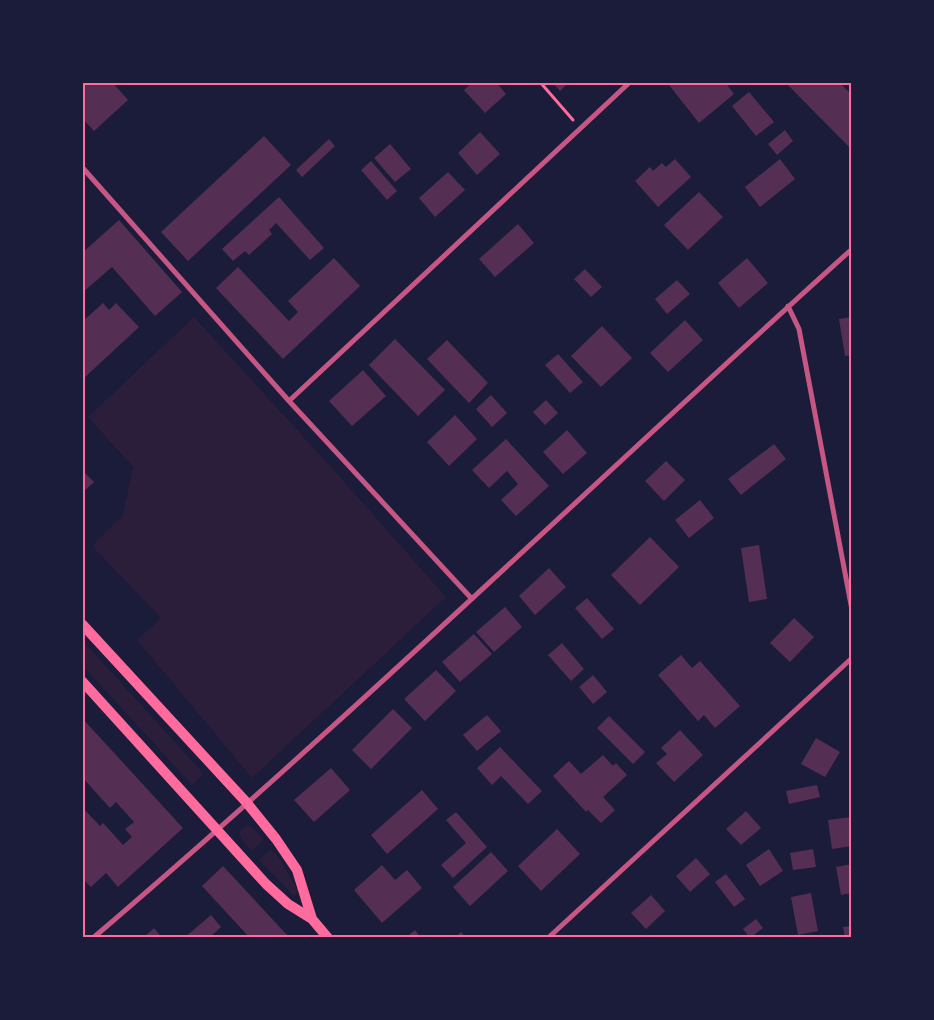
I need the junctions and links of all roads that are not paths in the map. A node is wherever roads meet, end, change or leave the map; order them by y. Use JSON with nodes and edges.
{"nodes":[{"id":1,"x":630,"y":82,"type":"edge"},
{"id":2,"x":82,"y":167,"type":"edge"},
{"id":3,"x":852,"y":249,"type":"edge"},
{"id":4,"x":788,"y":306,"type":"junction"},
{"id":5,"x":289,"y":401,"type":"junction"},
{"id":6,"x":472,"y":599,"type":"junction"},
{"id":7,"x":852,"y":610,"type":"edge"},
{"id":8,"x":82,"y":624,"type":"edge"},
{"id":9,"x":852,"y":658,"type":"edge"},
{"id":10,"x":82,"y":681,"type":"edge"},
{"id":11,"x":247,"y":803,"type":"junction"},
{"id":12,"x":218,"y":830,"type":"junction"},
{"id":13,"x":312,"y":919,"type":"junction"},
{"id":14,"x":93,"y":938,"type":"edge"},
{"id":15,"x":328,"y":938,"type":"edge"},
{"id":16,"x":548,"y":938,"type":"edge"}],
"edges":[{"from":1,"to":5,"type":"street"},
{"from":2,"to":5,"type":"street"},
{"from":3,"to":4,"type":"street"},
{"from":4,"to":6,"type":"street"},
{"from":4,"to":7,"type":"street"},
{"from":5,"to":6,"type":"street"},
{"from":6,"to":11,"type":"street"},
{"from":8,"to":11,"type":"main road"},
{"from":9,"to":16,"type":"street"},
{"from":10,"to":12,"type":"main road"},
{"from":11,"to":12,"type":"street"},
{"from":11,"to":13,"type":"main road"},
{"from":12,"to":13,"type":"main road"},
{"from":12,"to":14,"type":"street"},
{"from":13,"to":15,"type":"main road"}]}
